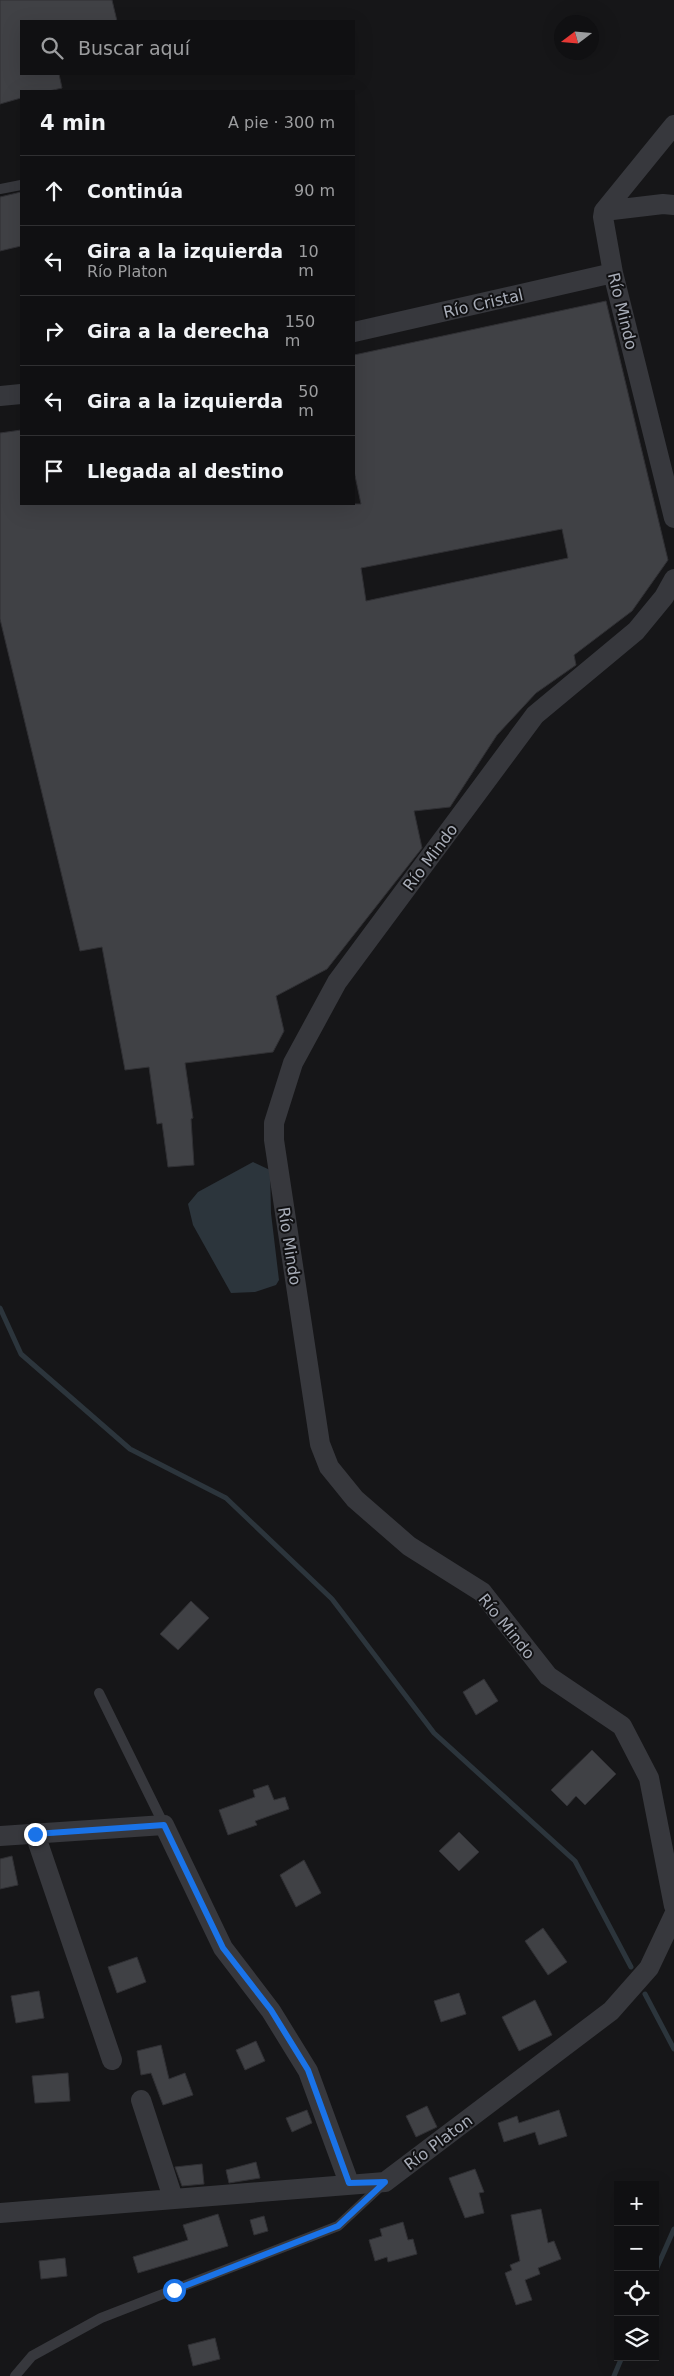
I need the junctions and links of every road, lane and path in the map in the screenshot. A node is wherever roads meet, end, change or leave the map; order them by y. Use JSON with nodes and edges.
{"nodes":[{"id":1,"x":674,"y":125,"type":"edge"},
{"id":2,"x":20,"y":185,"type":"edge"},
{"id":3,"x":0,"y":190,"type":"edge"},
{"id":4,"x":674,"y":205,"type":"edge"},
{"id":5,"x":604,"y":211,"type":"junction"},
{"id":6,"x":613,"y":273,"type":"junction"},
{"id":7,"x":355,"y":332,"type":"edge"},
{"id":8,"x":20,"y":394,"type":"edge"},
{"id":9,"x":0,"y":396,"type":"edge"},
{"id":10,"x":674,"y":518,"type":"edge"},
{"id":11,"x":674,"y":579,"type":"edge"},
{"id":12,"x":99,"y":1693,"type":"dead end"},
{"id":13,"x":164,"y":1825,"type":"junction"},
{"id":14,"x":35,"y":1834,"type":"junction"},
{"id":15,"x":0,"y":1836,"type":"edge"},
{"id":16,"x":674,"y":1906,"type":"edge"},
{"id":17,"x":674,"y":1915,"type":"edge"},
{"id":18,"x":112,"y":2060,"type":"dead end"},
{"id":19,"x":141,"y":2100,"type":"dead end"},
{"id":20,"x":385,"y":2182,"type":"junction"},
{"id":21,"x":349,"y":2183,"type":"junction"},
{"id":22,"x":173,"y":2198,"type":"junction"},
{"id":23,"x":0,"y":2213,"type":"edge"},
{"id":24,"x":15,"y":2376,"type":"edge"}],
"edges":[{"from":1,"to":5,"type":"street"},
{"from":2,"to":3,"type":"lane"},
{"from":4,"to":5,"type":"street"},
{"from":5,"to":6,"type":"street","name":"Río Mindo"},
{"from":6,"to":7,"type":"street","name":"Río Cristal"},
{"from":6,"to":10,"type":"street","name":"Río Mindo"},
{"from":8,"to":9,"type":"street"},
{"from":11,"to":16,"type":"street","name":"Río Mindo"},
{"from":12,"to":13,"type":"lane"},
{"from":13,"to":14,"type":"street"},
{"from":13,"to":21,"type":"street"},
{"from":14,"to":15,"type":"street"},
{"from":14,"to":18,"type":"street"},
{"from":17,"to":20,"type":"street","name":"Río Platon"},
{"from":19,"to":22,"type":"street"},
{"from":20,"to":21,"type":"street"},
{"from":20,"to":24,"type":"lane"},
{"from":21,"to":22,"type":"street"},
{"from":22,"to":23,"type":"street"}]}
